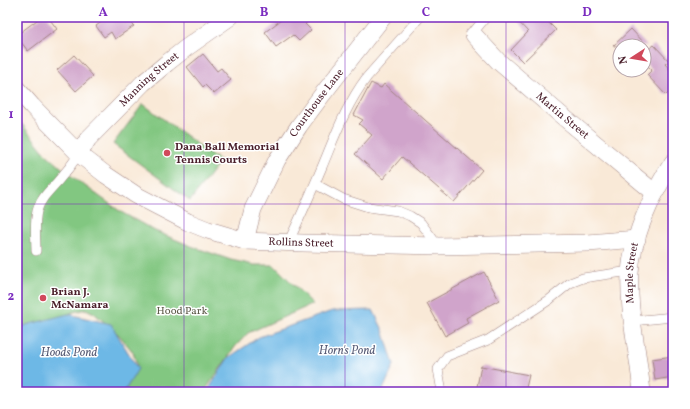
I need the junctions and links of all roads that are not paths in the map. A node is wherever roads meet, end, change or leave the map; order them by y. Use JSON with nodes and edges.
{"nodes":[{"id":1,"x":230,"y":17,"type":"edge"},
{"id":2,"x":384,"y":17,"type":"edge"},
{"id":3,"x":420,"y":17,"type":"edge"},
{"id":4,"x":486,"y":17,"type":"edge"},
{"id":5,"x":474,"y":35,"type":"joint"},
{"id":6,"x":17,"y":89,"type":"edge"},
{"id":7,"x":79,"y":154,"type":"junction"},
{"id":8,"x":673,"y":162,"type":"edge"},
{"id":9,"x":315,"y":184,"type":"junction"},
{"id":10,"x":655,"y":193,"type":"junction"},
{"id":11,"x":637,"y":239,"type":"junction"},
{"id":12,"x":245,"y":241,"type":"junction"},
{"id":13,"x":288,"y":243,"type":"junction"},
{"id":14,"x":438,"y":246,"type":"junction"},
{"id":15,"x":36,"y":251,"type":"dead end"},
{"id":16,"x":630,"y":272,"type":"junction"},
{"id":17,"x":673,"y":317,"type":"edge"},
{"id":18,"x":632,"y":320,"type":"junction"},
{"id":19,"x":442,"y":392,"type":"edge"},
{"id":20,"x":642,"y":392,"type":"edge"}],
"edges":[{"from":1,"to":7,"type":"street","name":"Manning Street"},
{"from":2,"to":12,"type":"street","name":"Courthouse Lane"},
{"from":3,"to":9,"type":"lane"},
{"from":4,"to":5,"type":"lane"},
{"from":5,"to":10,"type":"street","name":"Martin Street"},
{"from":6,"to":7,"type":"street","name":"Rollins Street"},
{"from":7,"to":12,"type":"street","name":"Rollins Street"},
{"from":7,"to":15,"type":"lane"},
{"from":8,"to":10,"type":"street","name":"Maple Street"},
{"from":9,"to":13,"type":"lane"},
{"from":9,"to":14,"type":"lane"},
{"from":10,"to":11,"type":"street","name":"Maple Street"},
{"from":11,"to":14,"type":"street","name":"Rollins Street"},
{"from":11,"to":16,"type":"street","name":"Maple Street"},
{"from":12,"to":13,"type":"street","name":"Rollins Street"},
{"from":13,"to":14,"type":"street","name":"Rollins Street"},
{"from":16,"to":18,"type":"street","name":"Maple Street"},
{"from":16,"to":19,"type":"lane"},
{"from":17,"to":18,"type":"lane"},
{"from":18,"to":20,"type":"street","name":"Maple Street"}]}
